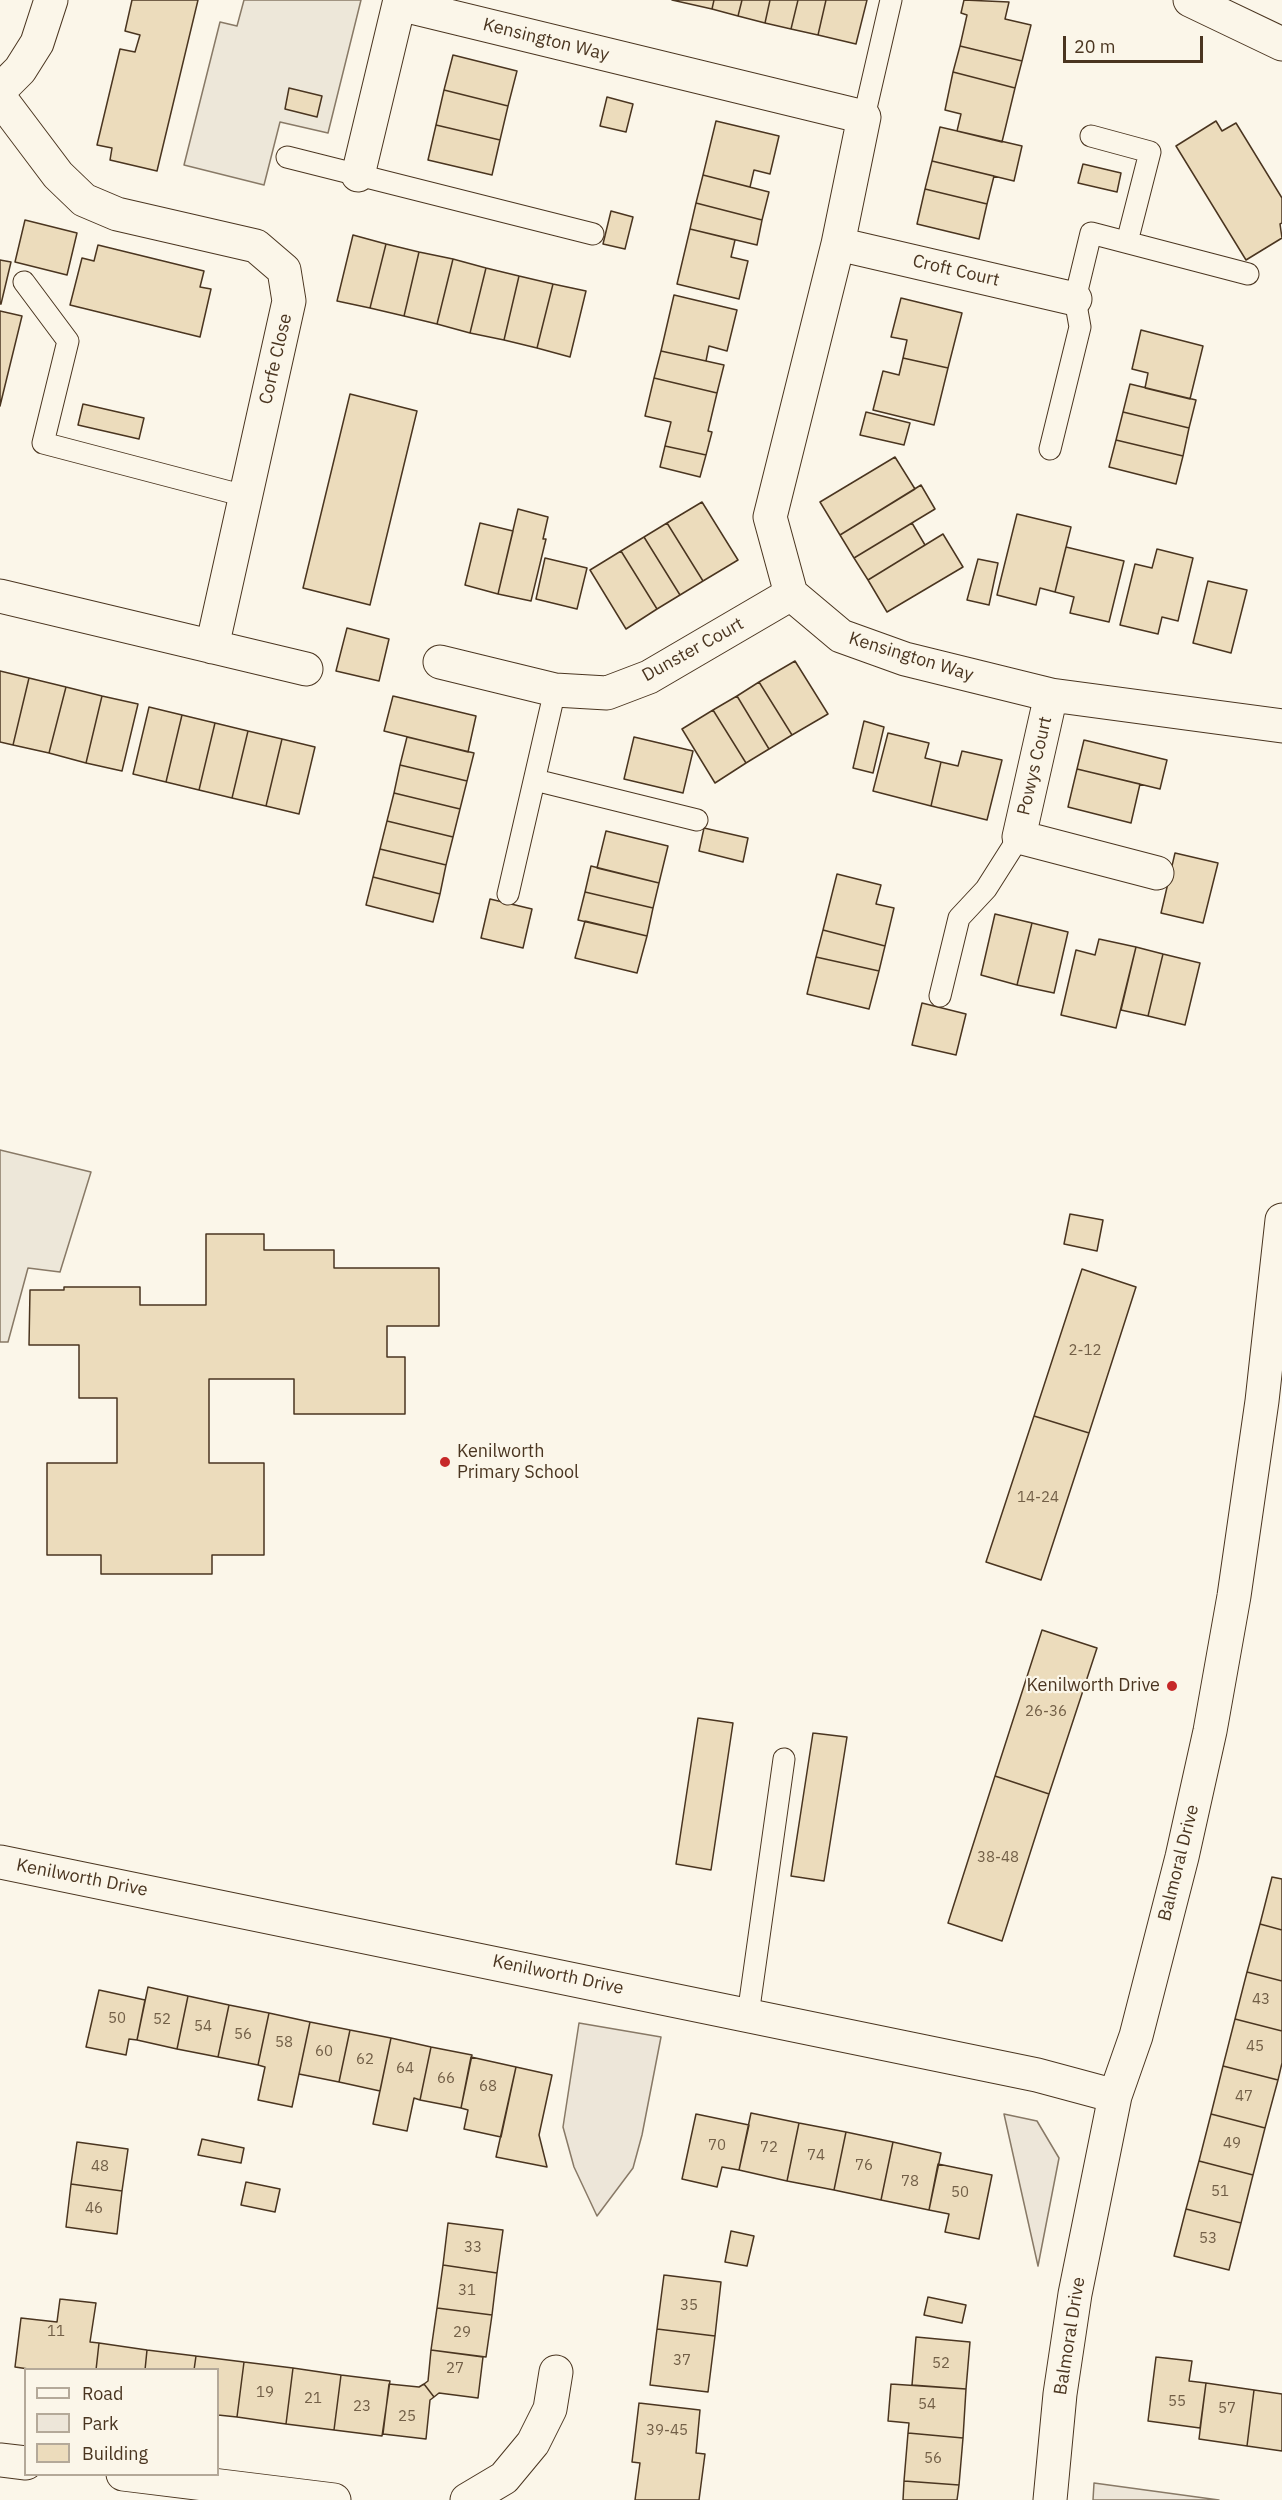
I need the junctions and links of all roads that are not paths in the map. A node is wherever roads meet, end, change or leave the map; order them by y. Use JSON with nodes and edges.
{"nodes":[{"id":1,"x":51,"y":0,"type":"edge"},
{"id":2,"x":891,"y":0,"type":"edge"},
{"id":3,"x":1190,"y":0,"type":"edge"},
{"id":4,"x":392,"y":2,"type":"edge"},
{"id":5,"x":1282,"y":44,"type":"edge"},
{"id":6,"x":0,"y":90,"type":"edge"},
{"id":7,"x":0,"y":98,"type":"edge"},
{"id":8,"x":864,"y":117,"type":"junction"},
{"id":9,"x":1091,"y":136,"type":"dead end"},
{"id":10,"x":287,"y":157,"type":"dead end"},
{"id":11,"x":358,"y":175,"type":"junction"},
{"id":12,"x":593,"y":234,"type":"dead end"},
{"id":13,"x":1127,"y":242,"type":"junction"},
{"id":14,"x":837,"y":244,"type":"junction"},
{"id":15,"x":1248,"y":274,"type":"dead end"},
{"id":16,"x":24,"y":282,"type":"dead end"},
{"id":17,"x":1075,"y":299,"type":"junction"},
{"id":18,"x":1050,"y":449,"type":"dead end"},
{"id":19,"x":245,"y":496,"type":"junction"},
{"id":20,"x":790,"y":594,"type":"junction"},
{"id":21,"x":0,"y":596,"type":"edge"},
{"id":22,"x":212,"y":647,"type":"junction"},
{"id":23,"x":440,"y":662,"type":"dead end"},
{"id":24,"x":306,"y":669,"type":"dead end"},
{"id":25,"x":555,"y":690,"type":"junction"},
{"id":26,"x":1051,"y":695,"type":"junction"},
{"id":27,"x":1282,"y":726,"type":"edge"},
{"id":28,"x":535,"y":780,"type":"junction"},
{"id":29,"x":697,"y":820,"type":"dead end"},
{"id":30,"x":1019,"y":837,"type":"junction"},
{"id":31,"x":1157,"y":873,"type":"dead end"},
{"id":32,"x":507,"y":894,"type":"dead end"},
{"id":33,"x":940,"y":996,"type":"dead end"},
{"id":34,"x":1282,"y":1220,"type":"edge"},
{"id":35,"x":784,"y":1759,"type":"dead end"},
{"id":36,"x":0,"y":1862,"type":"edge"},
{"id":37,"x":748,"y":2015,"type":"junction"},
{"id":38,"x":1115,"y":2096,"type":"junction"},
{"id":39,"x":556,"y":2372,"type":"dead end"},
{"id":40,"x":0,"y":2460,"type":"edge"},
{"id":41,"x":24,"y":2463,"type":"edge"},
{"id":42,"x":131,"y":2476,"type":"edge"},
{"id":43,"x":334,"y":2500,"type":"edge"},
{"id":44,"x":467,"y":2500,"type":"edge"},
{"id":45,"x":1050,"y":2500,"type":"edge"}],
"edges":[{"from":1,"to":6,"type":"street"},
{"from":2,"to":8,"type":"lane"},
{"from":3,"to":5,"type":"street"},
{"from":4,"to":8,"type":"street","name":"Kensington Way"},
{"from":4,"to":11,"type":"street","name":"Kensington Way"},
{"from":7,"to":19,"type":"street","name":"Corfe Close"},
{"from":8,"to":14,"type":"street"},
{"from":9,"to":13,"type":"lane"},
{"from":10,"to":11,"type":"lane"},
{"from":11,"to":12,"type":"lane"},
{"from":13,"to":15,"type":"lane"},
{"from":13,"to":17,"type":"lane"},
{"from":14,"to":17,"type":"street","name":"Croft Court"},
{"from":14,"to":20,"type":"street"},
{"from":16,"to":19,"type":"lane"},
{"from":17,"to":18,"type":"lane"},
{"from":19,"to":22,"type":"street","name":"Corfe Close"},
{"from":20,"to":25,"type":"street","name":"Dunster Court"},
{"from":20,"to":26,"type":"street","name":"Kensington Way"},
{"from":21,"to":22,"type":"street"},
{"from":22,"to":24,"type":"street"},
{"from":23,"to":25,"type":"street","name":"Dunster Court"},
{"from":25,"to":28,"type":"lane"},
{"from":26,"to":27,"type":"street","name":"Kensington Way"},
{"from":26,"to":30,"type":"street","name":"Powys Court"},
{"from":28,"to":29,"type":"lane"},
{"from":28,"to":32,"type":"lane"},
{"from":30,"to":31,"type":"street","name":"Powys Court"},
{"from":30,"to":33,"type":"lane","name":"Powys Court"},
{"from":34,"to":38,"type":"street","name":"Balmoral Drive"},
{"from":35,"to":37,"type":"lane"},
{"from":36,"to":37,"type":"street","name":"Kenilworth Drive"},
{"from":37,"to":38,"type":"street","name":"Kenilworth Drive"},
{"from":38,"to":45,"type":"street","name":"Balmoral Drive"},
{"from":39,"to":44,"type":"street"},
{"from":40,"to":41,"type":"street"},
{"from":42,"to":43,"type":"street"}]}
